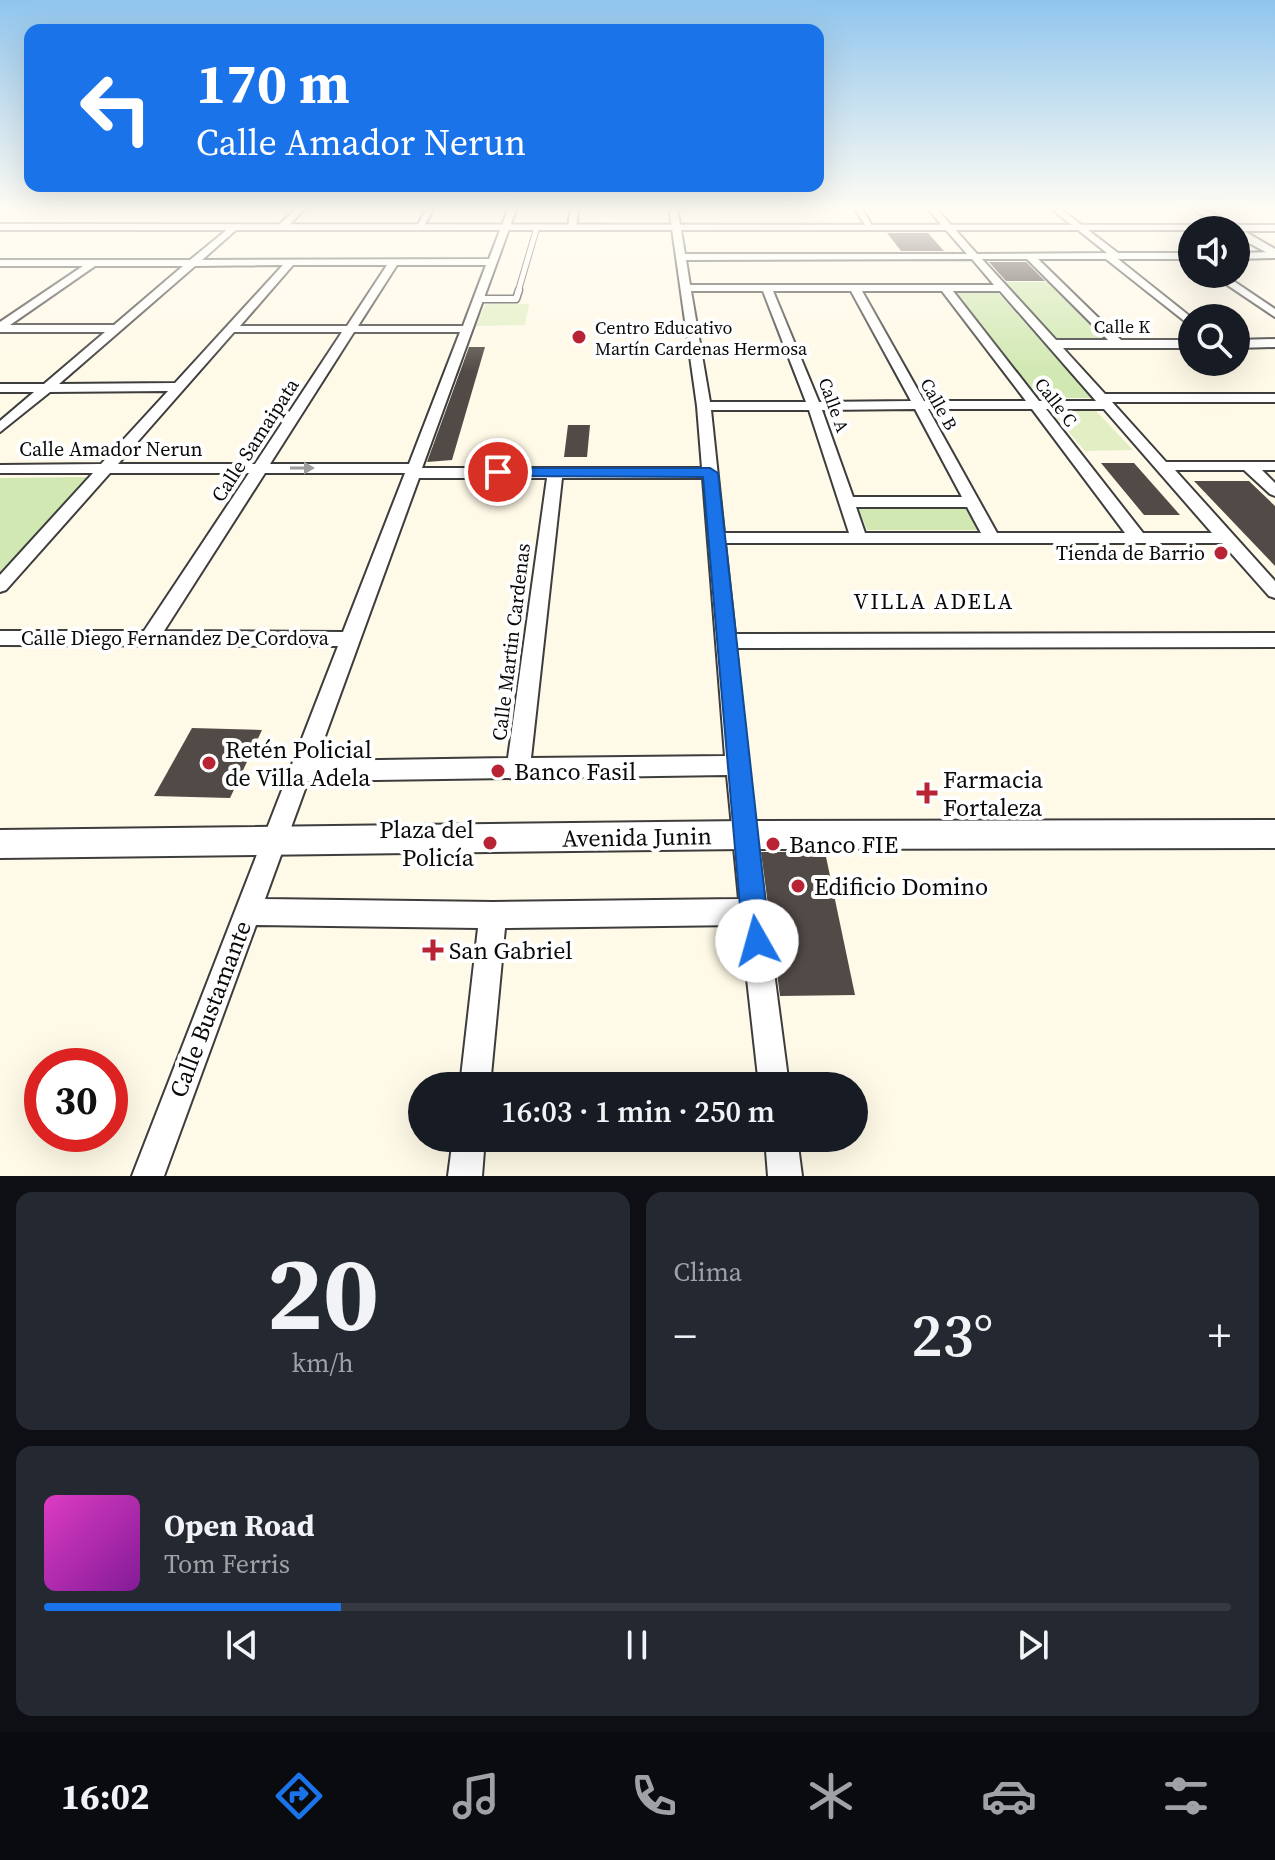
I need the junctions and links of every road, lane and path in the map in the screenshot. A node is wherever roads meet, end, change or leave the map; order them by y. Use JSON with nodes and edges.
{"nodes":[{"id":1,"x":492,"y":262,"type":"joint"},
{"id":2,"x":527,"y":262,"type":"edge"},
{"id":3,"x":682,"y":262,"type":"edge"},
{"id":4,"x":978,"y":262,"type":"edge"},
{"id":5,"x":1035,"y":262,"type":"edge"},
{"id":6,"x":1119,"y":262,"type":"edge"},
{"id":7,"x":0,"y":263,"type":"edge"},
{"id":8,"x":93,"y":263,"type":"junction"},
{"id":9,"x":192,"y":263,"type":"junction"},
{"id":10,"x":290,"y":263,"type":"junction"},
{"id":11,"x":393,"y":263,"type":"junction"},
{"id":12,"x":686,"y":288,"type":"junction"},
{"id":13,"x":767,"y":288,"type":"junction"},
{"id":14,"x":855,"y":288,"type":"junction"},
{"id":15,"x":945,"y":288,"type":"junction"},
{"id":16,"x":1002,"y":288,"type":"junction"},
{"id":17,"x":1237,"y":288,"type":"edge"},
{"id":18,"x":478,"y":299,"type":"junction"},
{"id":19,"x":1178,"y":312,"type":"edge"},
{"id":20,"x":1275,"y":314,"type":"edge"},
{"id":21,"x":0,"y":328,"type":"edge"},
{"id":22,"x":116,"y":328,"type":"junction"},
{"id":23,"x":232,"y":329,"type":"junction"},
{"id":24,"x":350,"y":329,"type":"junction"},
{"id":25,"x":466,"y":329,"type":"junction"},
{"id":26,"x":1275,"y":343,"type":"edge"},
{"id":27,"x":1052,"y":344,"type":"junction"},
{"id":28,"x":1118,"y":344,"type":"junction"},
{"id":29,"x":1178,"y":344,"type":"edge"},
{"id":30,"x":1250,"y":344,"type":"edge"},
{"id":31,"x":48,"y":387,"type":"junction"},
{"id":32,"x":179,"y":387,"type":"junction"},
{"id":33,"x":0,"y":388,"type":"edge"},
{"id":34,"x":1275,"y":398,"type":"edge"},
{"id":35,"x":1104,"y":401,"type":"junction"},
{"id":36,"x":919,"y":405,"type":"junction"},
{"id":37,"x":1035,"y":405,"type":"junction"},
{"id":38,"x":704,"y":406,"type":"junction"},
{"id":39,"x":814,"y":406,"type":"junction"},
{"id":40,"x":0,"y":428,"type":"edge"},
{"id":41,"x":1162,"y":466,"type":"junction"},
{"id":42,"x":1248,"y":466,"type":"junction"},
{"id":43,"x":1275,"y":466,"type":"edge"},
{"id":44,"x":260,"y":468,"type":"junction"},
{"id":45,"x":0,"y":469,"type":"edge"},
{"id":46,"x":105,"y":469,"type":"junction"},
{"id":47,"x":413,"y":470,"type":"junction"},
{"id":48,"x":555,"y":472,"type":"junction"},
{"id":49,"x":710,"y":473,"type":"junction"},
{"id":50,"x":1275,"y":491,"type":"edge"},
{"id":51,"x":847,"y":502,"type":"junction"},
{"id":52,"x":972,"y":502,"type":"junction"},
{"id":53,"x":716,"y":538,"type":"junction"},
{"id":54,"x":859,"y":538,"type":"junction"},
{"id":55,"x":992,"y":538,"type":"junction"},
{"id":56,"x":1138,"y":538,"type":"junction"},
{"id":57,"x":1227,"y":538,"type":"junction"},
{"id":58,"x":0,"y":586,"type":"edge"},
{"id":59,"x":1275,"y":592,"type":"edge"},
{"id":60,"x":0,"y":638,"type":"edge"},
{"id":61,"x":150,"y":638,"type":"junction"},
{"id":62,"x":349,"y":639,"type":"junction"},
{"id":63,"x":1275,"y":640,"type":"edge"},
{"id":64,"x":726,"y":641,"type":"junction"},
{"id":65,"x":737,"y":765,"type":"junction"},
{"id":66,"x":518,"y":770,"type":"junction"},
{"id":67,"x":299,"y":771,"type":"junction"},
{"id":68,"x":1275,"y":834,"type":"edge"},
{"id":69,"x":744,"y":835,"type":"junction"},
{"id":70,"x":273,"y":842,"type":"junction"},
{"id":71,"x":0,"y":844,"type":"edge"},
{"id":72,"x":247,"y":912,"type":"junction"},
{"id":73,"x":753,"y":912,"type":"junction"},
{"id":74,"x":493,"y":915,"type":"junction"},
{"id":75,"x":476,"y":1072,"type":"edge"},
{"id":76,"x":772,"y":1072,"type":"edge"},
{"id":77,"x":468,"y":1152,"type":"edge"},
{"id":78,"x":782,"y":1152,"type":"edge"},
{"id":79,"x":148,"y":1176,"type":"edge"},
{"id":80,"x":465,"y":1176,"type":"edge"},
{"id":81,"x":785,"y":1176,"type":"edge"}],
"edges":[{"from":1,"to":11,"type":"street"},
{"from":1,"to":18,"type":"street","name":"Calle Bustamante"},
{"from":2,"to":18,"type":"lane"},
{"from":3,"to":12,"type":"street"},
{"from":4,"to":16,"type":"street"},
{"from":5,"to":28,"type":"street"},
{"from":6,"to":19,"type":"street"},
{"from":7,"to":8,"type":"street"},
{"from":8,"to":9,"type":"street"},
{"from":8,"to":21,"type":"street"},
{"from":9,"to":10,"type":"street"},
{"from":9,"to":22,"type":"street"},
{"from":10,"to":11,"type":"street"},
{"from":10,"to":23,"type":"street"},
{"from":11,"to":24,"type":"street","name":"Calle Samaipata"},
{"from":12,"to":13,"type":"street"},
{"from":12,"to":38,"type":"street"},
{"from":13,"to":14,"type":"street"},
{"from":13,"to":39,"type":"street","name":"Calle A"},
{"from":14,"to":15,"type":"street"},
{"from":14,"to":36,"type":"street","name":"Calle B"},
{"from":15,"to":16,"type":"street"},
{"from":15,"to":37,"type":"street","name":"Calle C"},
{"from":16,"to":27,"type":"street"},
{"from":17,"to":20,"type":"street"},
{"from":18,"to":25,"type":"street","name":"Calle Bustamante"},
{"from":21,"to":22,"type":"street"},
{"from":22,"to":31,"type":"street"},
{"from":23,"to":24,"type":"street"},
{"from":23,"to":32,"type":"street"},
{"from":24,"to":25,"type":"street"},
{"from":24,"to":44,"type":"street","name":"Calle Samaipata"},
{"from":25,"to":47,"type":"street","name":"Calle Bustamante"},
{"from":26,"to":30,"type":"street"},
{"from":27,"to":28,"type":"street","name":"Calle K"},
{"from":27,"to":35,"type":"street"},
{"from":28,"to":29,"type":"street","name":"Calle K"},
{"from":31,"to":32,"type":"street"},
{"from":31,"to":33,"type":"street"},
{"from":31,"to":40,"type":"street"},
{"from":32,"to":46,"type":"street"},
{"from":34,"to":35,"type":"street"},
{"from":35,"to":37,"type":"street"},
{"from":35,"to":41,"type":"street"},
{"from":36,"to":37,"type":"street"},
{"from":36,"to":39,"type":"street"},
{"from":36,"to":52,"type":"street","name":"Calle B"},
{"from":37,"to":56,"type":"street","name":"Calle C"},
{"from":38,"to":39,"type":"street"},
{"from":38,"to":49,"type":"street"},
{"from":39,"to":51,"type":"street","name":"Calle A"},
{"from":41,"to":42,"type":"street"},
{"from":41,"to":57,"type":"street"},
{"from":42,"to":43,"type":"street"},
{"from":42,"to":50,"type":"street"},
{"from":44,"to":46,"type":"street","name":"Calle Amador Nerun"},
{"from":44,"to":47,"type":"street","name":"Calle Amador Nerun","one_way":true},
{"from":44,"to":61,"type":"street","name":"Calle Samaipata"},
{"from":45,"to":46,"type":"street","name":"Calle Amador Nerun"},
{"from":46,"to":58,"type":"street"},
{"from":47,"to":48,"type":"street","name":"Calle Amador Nerun"},
{"from":47,"to":62,"type":"street","name":"Calle Bustamante"},
{"from":48,"to":49,"type":"street","name":"Calle Amador Nerun"},
{"from":48,"to":66,"type":"street","name":"Calle Martin Cardenas"},
{"from":49,"to":53,"type":"street"},
{"from":51,"to":52,"type":"street"},
{"from":51,"to":54,"type":"street","name":"Calle A"},
{"from":52,"to":55,"type":"street","name":"Calle B"},
{"from":53,"to":54,"type":"street"},
{"from":53,"to":64,"type":"street"},
{"from":54,"to":55,"type":"street"},
{"from":55,"to":56,"type":"street"},
{"from":56,"to":57,"type":"street"},
{"from":57,"to":59,"type":"street"},
{"from":60,"to":61,"type":"street","name":"Calle Diego Fernandez De Cordova"},
{"from":61,"to":62,"type":"street","name":"Calle Diego Fernandez De Cordova"},
{"from":62,"to":67,"type":"street","name":"Calle Bustamante"},
{"from":63,"to":64,"type":"street"},
{"from":64,"to":65,"type":"street"},
{"from":65,"to":66,"type":"street"},
{"from":65,"to":69,"type":"street"},
{"from":66,"to":67,"type":"street"},
{"from":67,"to":70,"type":"street","name":"Calle Bustamante"},
{"from":68,"to":69,"type":"street","name":"Avenida Junin"},
{"from":69,"to":70,"type":"street","name":"Avenida Junin"},
{"from":69,"to":73,"type":"street"},
{"from":70,"to":71,"type":"street","name":"Avenida Junin"},
{"from":70,"to":72,"type":"street","name":"Calle Bustamante"},
{"from":72,"to":74,"type":"street"},
{"from":72,"to":79,"type":"street","name":"Calle Bustamante"},
{"from":73,"to":74,"type":"street"},
{"from":73,"to":76,"type":"street"},
{"from":74,"to":75,"type":"street"},
{"from":77,"to":80,"type":"street"},
{"from":78,"to":81,"type":"street"}]}
